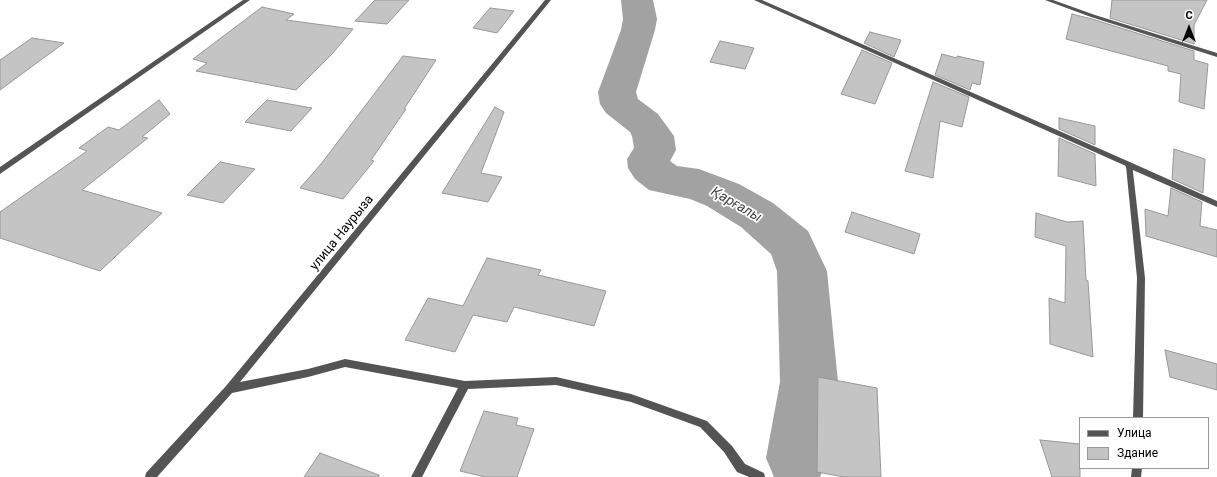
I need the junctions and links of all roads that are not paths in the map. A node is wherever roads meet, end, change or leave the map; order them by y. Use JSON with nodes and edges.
{"nodes":[{"id":1,"x":247,"y":0,"type":"edge"},
{"id":2,"x":548,"y":0,"type":"edge"},
{"id":3,"x":757,"y":0,"type":"edge"},
{"id":4,"x":1048,"y":0,"type":"edge"},
{"id":5,"x":1217,"y":55,"type":"edge"},
{"id":6,"x":1129,"y":165,"type":"junction"},
{"id":7,"x":0,"y":171,"type":"edge"},
{"id":8,"x":1217,"y":204,"type":"edge"},
{"id":9,"x":465,"y":385,"type":"junction"},
{"id":10,"x":229,"y":390,"type":"junction"},
{"id":11,"x":1138,"y":417,"type":"edge"},
{"id":12,"x":150,"y":477,"type":"edge"},
{"id":13,"x":416,"y":477,"type":"edge"},
{"id":14,"x":760,"y":477,"type":"edge"}],
"edges":[{"from":1,"to":7,"type":"street"},
{"from":2,"to":10,"type":"street","name":"улица Наурыза"},
{"from":3,"to":6,"type":"street"},
{"from":4,"to":5,"type":"street"},
{"from":6,"to":8,"type":"street"},
{"from":6,"to":11,"type":"street"},
{"from":9,"to":10,"type":"street"},
{"from":9,"to":13,"type":"street"},
{"from":9,"to":14,"type":"street"},
{"from":10,"to":12,"type":"street","name":"улица Наурыза"}]}
